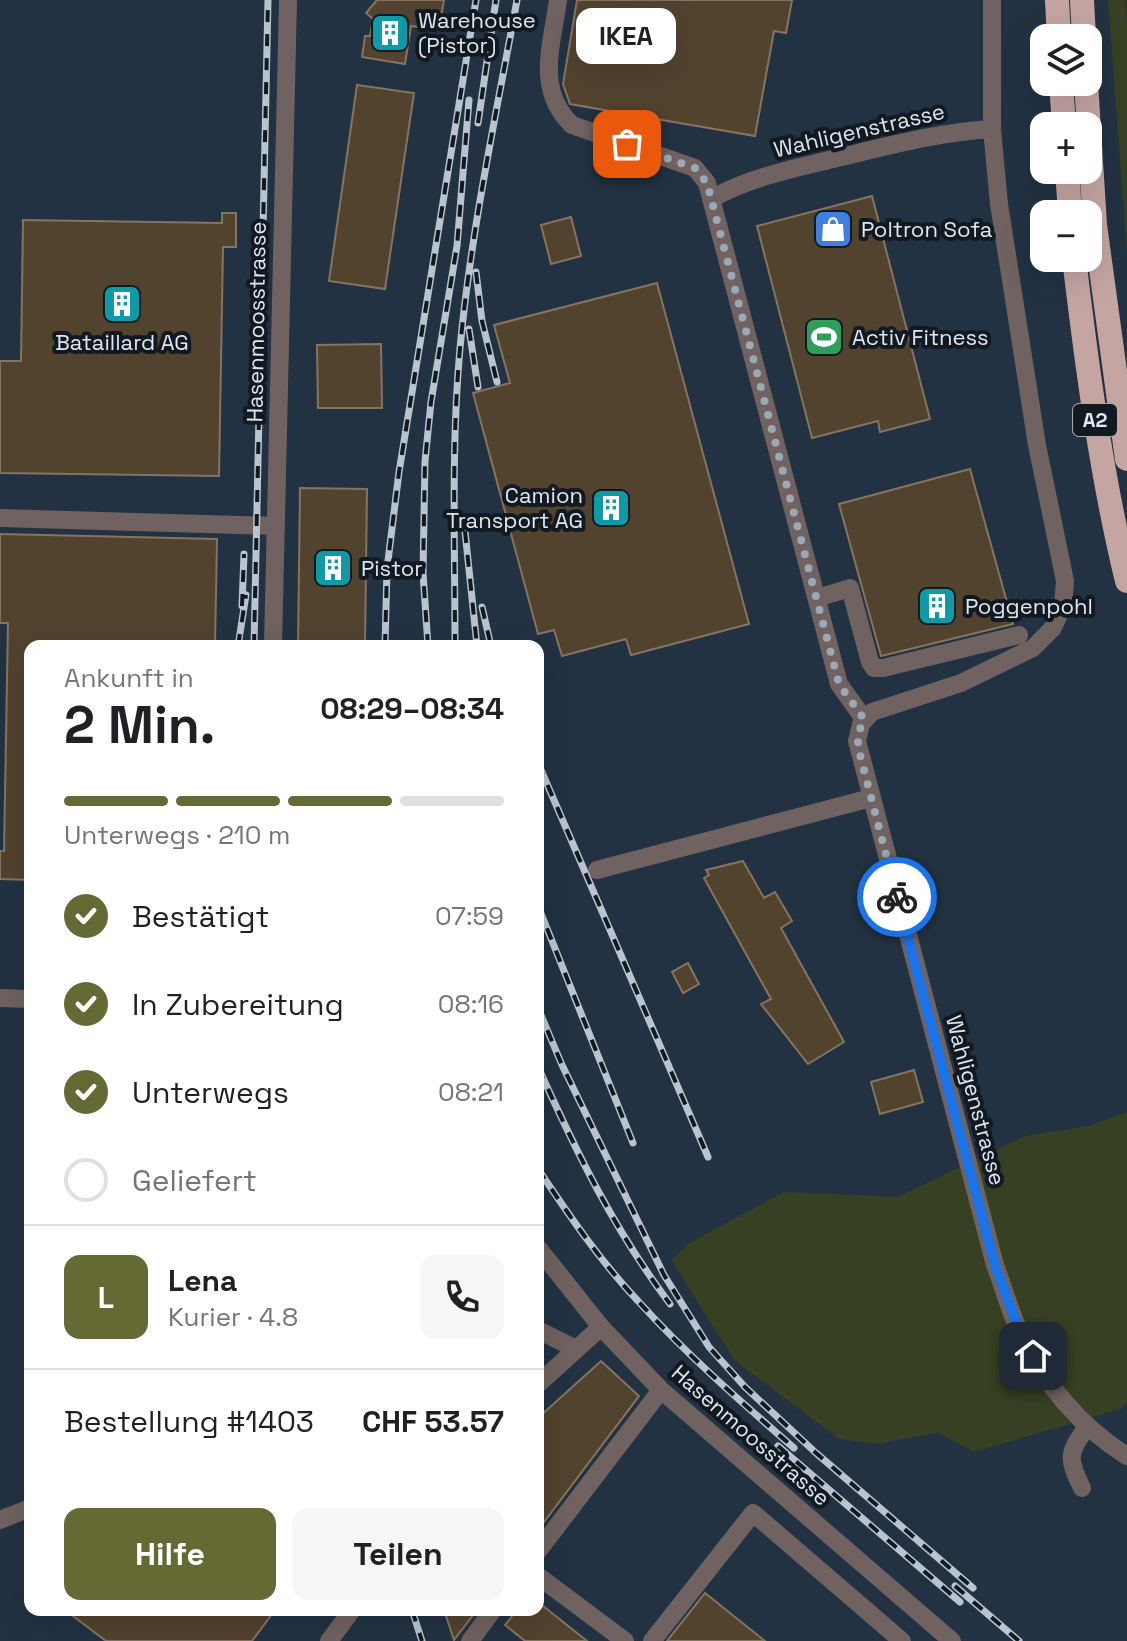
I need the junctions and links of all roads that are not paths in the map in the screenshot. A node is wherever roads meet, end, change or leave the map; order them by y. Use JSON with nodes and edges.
{"nodes":[{"id":1,"x":288,"y":0,"type":"edge"},
{"id":2,"x":558,"y":0,"type":"edge"},
{"id":3,"x":992,"y":0,"type":"edge"},
{"id":4,"x":1057,"y":0,"type":"edge"},
{"id":5,"x":1082,"y":0,"type":"edge"},
{"id":6,"x":1058,"y":24,"type":"edge"},
{"id":7,"x":1083,"y":24,"type":"edge"},
{"id":8,"x":1087,"y":96,"type":"edge"},
{"id":9,"x":992,"y":129,"type":"junction"},
{"id":10,"x":711,"y":199,"type":"junction"},
{"id":11,"x":1076,"y":272,"type":"edge"},
{"id":12,"x":1127,"y":459,"type":"edge"},
{"id":13,"x":0,"y":518,"type":"edge"},
{"id":14,"x":276,"y":526,"type":"junction"},
{"id":15,"x":1127,"y":581,"type":"edge"},
{"id":16,"x":817,"y":598,"type":"junction"},
{"id":17,"x":1019,"y":635,"type":"dead end"},
{"id":18,"x":273,"y":640,"type":"edge"},
{"id":19,"x":864,"y":719,"type":"junction"},
{"id":20,"x":871,"y":798,"type":"junction"},
{"id":21,"x":597,"y":870,"type":"dead end"},
{"id":22,"x":0,"y":998,"type":"edge"},
{"id":23,"x":24,"y":999,"type":"edge"},
{"id":24,"x":544,"y":1256,"type":"edge"},
{"id":25,"x":601,"y":1327,"type":"junction"},
{"id":26,"x":544,"y":1333,"type":"edge"},
{"id":27,"x":576,"y":1349,"type":"junction"},
{"id":28,"x":544,"y":1378,"type":"edge"},
{"id":29,"x":661,"y":1390,"type":"junction"},
{"id":30,"x":1088,"y":1426,"type":"junction"},
{"id":31,"x":1127,"y":1456,"type":"edge"},
{"id":32,"x":1082,"y":1488,"type":"dead end"},
{"id":33,"x":24,"y":1510,"type":"edge"},
{"id":34,"x":0,"y":1520,"type":"edge"},
{"id":35,"x":544,"y":1543,"type":"edge"},
{"id":36,"x":869,"y":1570,"type":"junction"},
{"id":37,"x":544,"y":1580,"type":"edge"},
{"id":38,"x":856,"y":1602,"type":"junction"},
{"id":39,"x":348,"y":1616,"type":"edge"},
{"id":40,"x":489,"y":1616,"type":"edge"},
{"id":41,"x":329,"y":1641,"type":"edge"},
{"id":42,"x":470,"y":1641,"type":"edge"},
{"id":43,"x":625,"y":1641,"type":"edge"},
{"id":44,"x":652,"y":1641,"type":"edge"},
{"id":45,"x":902,"y":1641,"type":"edge"},
{"id":46,"x":952,"y":1641,"type":"edge"}],
"edges":[{"from":1,"to":14,"type":"street","name":"Hasenmoosstrasse"},
{"from":2,"to":10,"type":"street"},
{"from":3,"to":9,"type":"street"},
{"from":4,"to":6,"type":"highway"},
{"from":5,"to":7,"type":"highway"},
{"from":8,"to":12,"type":"highway","number":"A2"},
{"from":9,"to":10,"type":"street","name":"Wahligenstrasse"},
{"from":9,"to":19,"type":"street"},
{"from":10,"to":16,"type":"street"},
{"from":11,"to":15,"type":"highway","number":"A2"},
{"from":13,"to":14,"type":"street"},
{"from":14,"to":18,"type":"street","name":"Hasenmoosstrasse"},
{"from":16,"to":17,"type":"street"},
{"from":16,"to":19,"type":"street"},
{"from":19,"to":20,"type":"street","name":"Wahligenstrasse"},
{"from":20,"to":21,"type":"street"},
{"from":20,"to":30,"type":"street","name":"Wahligenstrasse"},
{"from":22,"to":23,"type":"street"},
{"from":24,"to":25,"type":"street","name":"Hasenmoosstrasse"},
{"from":25,"to":27,"type":"street"},
{"from":25,"to":29,"type":"street","name":"Hasenmoosstrasse"},
{"from":26,"to":27,"type":"street"},
{"from":27,"to":28,"type":"street"},
{"from":29,"to":35,"type":"street"},
{"from":29,"to":36,"type":"street","name":"Hasenmoosstrasse"},
{"from":30,"to":31,"type":"street","name":"Wahligenstrasse"},
{"from":30,"to":32,"type":"street"},
{"from":33,"to":34,"type":"street"},
{"from":36,"to":38,"type":"street"},
{"from":36,"to":46,"type":"street","name":"Hasenmoosstrasse"},
{"from":37,"to":43,"type":"street"},
{"from":38,"to":44,"type":"street"},
{"from":38,"to":45,"type":"street"},
{"from":39,"to":41,"type":"street"},
{"from":40,"to":42,"type":"street"}]}
